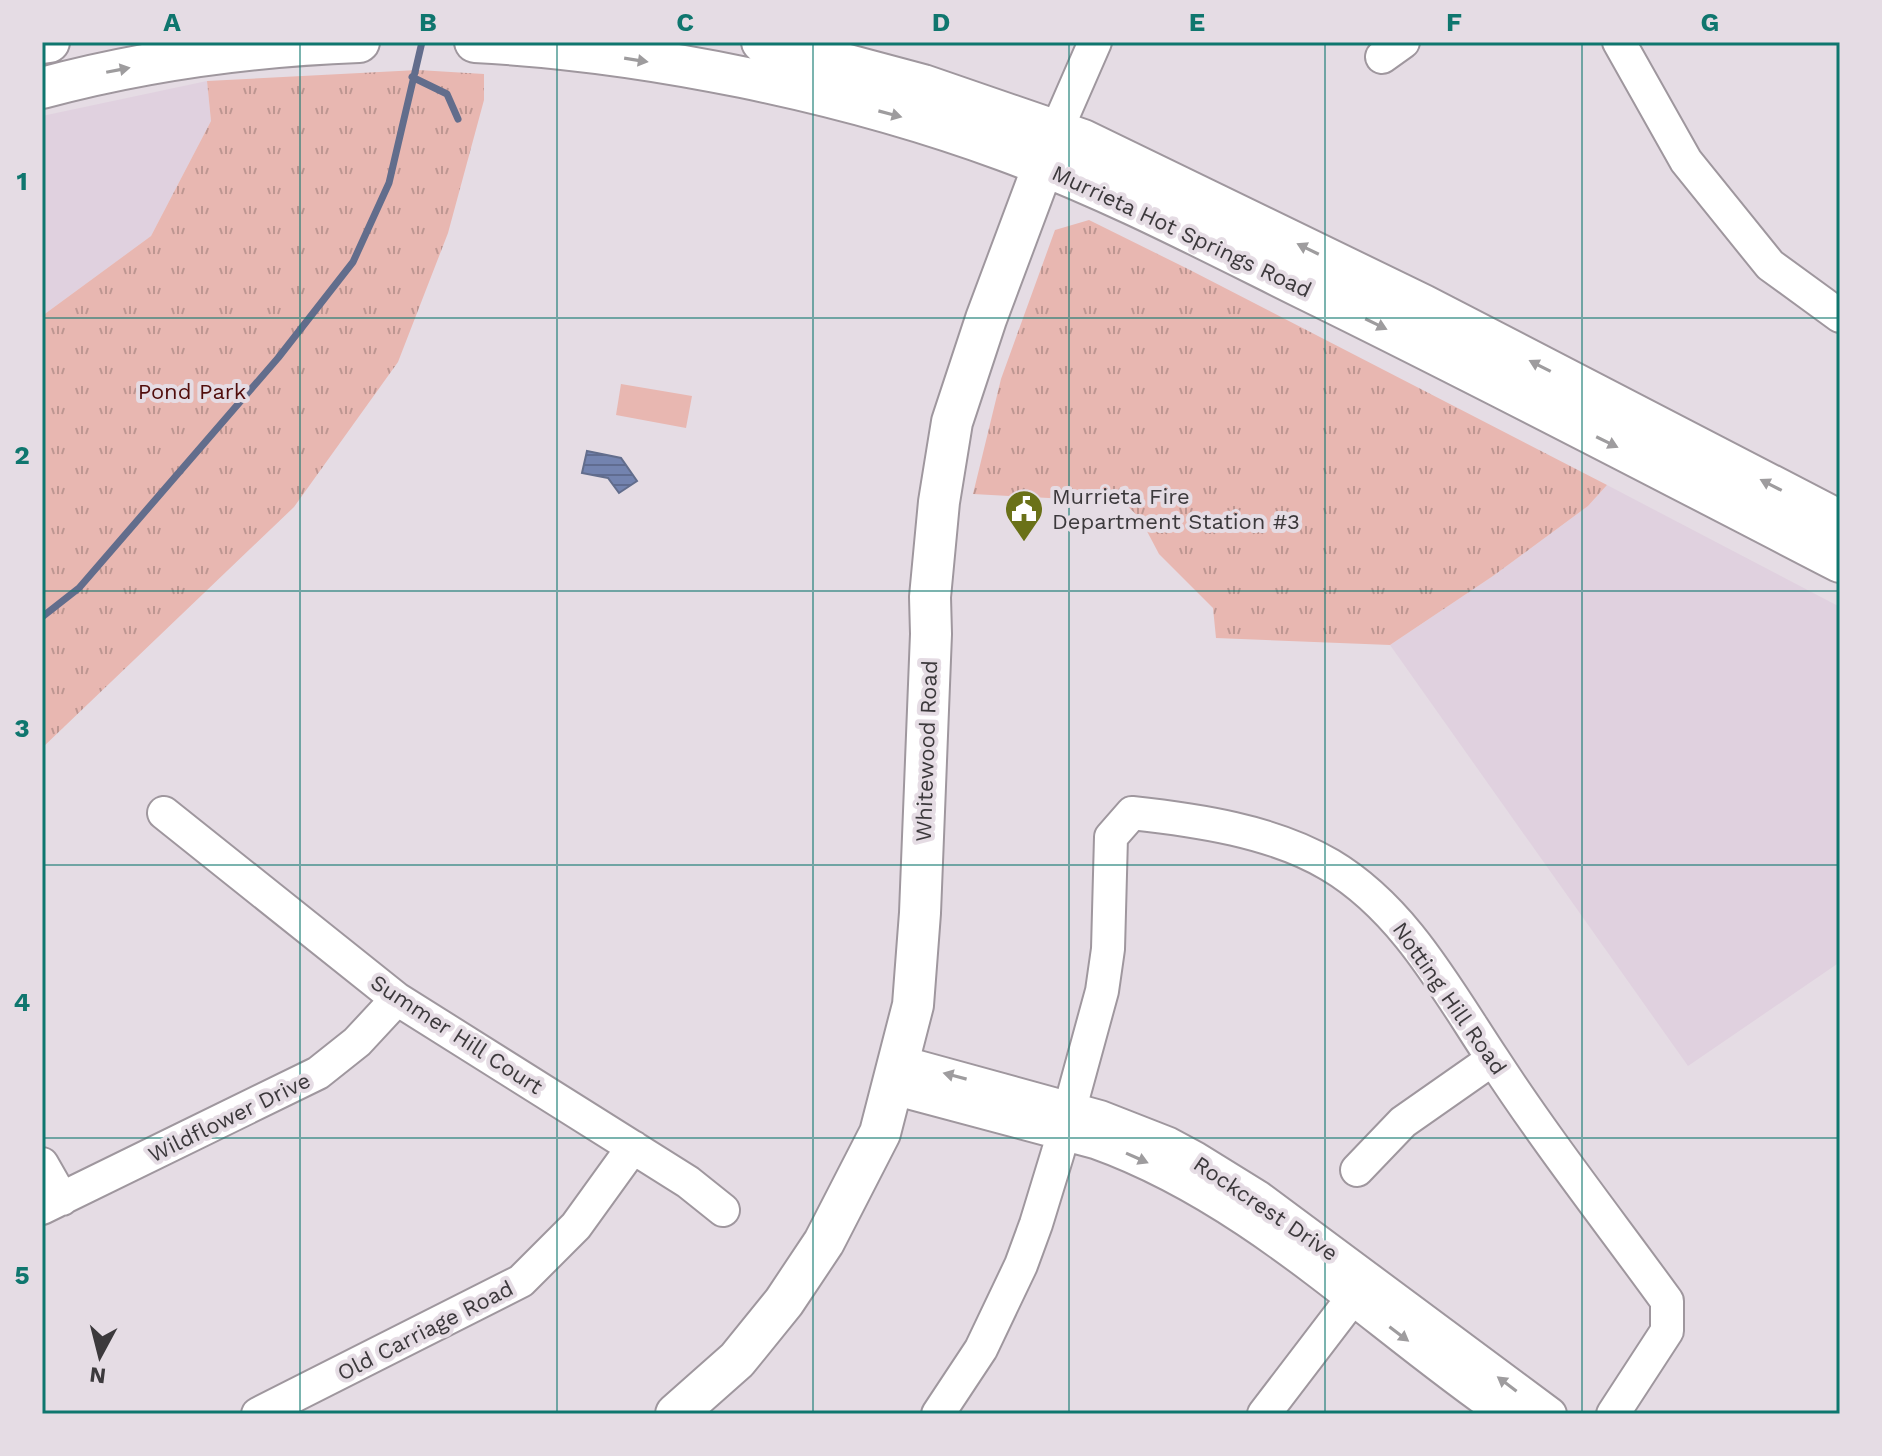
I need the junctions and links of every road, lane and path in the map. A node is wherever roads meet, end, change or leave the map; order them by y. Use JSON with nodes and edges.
{"nodes":[{"id":1,"x":49,"y":42,"type":"edge"},
{"id":2,"x":359,"y":42,"type":"edge"},
{"id":3,"x":475,"y":42,"type":"edge"},
{"id":4,"x":762,"y":42,"type":"edge"},
{"id":5,"x":1095,"y":42,"type":"edge"},
{"id":6,"x":1619,"y":42,"type":"edge"},
{"id":7,"x":42,"y":43,"type":"edge"},
{"id":8,"x":42,"y":88,"type":"edge"},
{"id":9,"x":1050,"y":148,"type":"junction"},
{"id":10,"x":1840,"y":316,"type":"edge"},
{"id":11,"x":1840,"y":521,"type":"edge"},
{"id":12,"x":1840,"y":562,"type":"edge"},
{"id":13,"x":164,"y":813,"type":"dead end"},
{"id":14,"x":397,"y":999,"type":"junction"},
{"id":15,"x":1493,"y":1059,"type":"junction"},
{"id":16,"x":896,"y":1075,"type":"junction"},
{"id":17,"x":1067,"y":1120,"type":"junction"},
{"id":18,"x":633,"y":1147,"type":"junction"},
{"id":19,"x":42,"y":1164,"type":"edge"},
{"id":20,"x":1357,"y":1170,"type":"dead end"},
{"id":21,"x":52,"y":1203,"type":"edge"},
{"id":22,"x":723,"y":1210,"type":"dead end"},
{"id":23,"x":1359,"y":1288,"type":"junction"},
{"id":24,"x":258,"y":1414,"type":"edge"},
{"id":25,"x":676,"y":1414,"type":"edge"},
{"id":26,"x":938,"y":1414,"type":"edge"},
{"id":27,"x":1264,"y":1414,"type":"edge"},
{"id":28,"x":1505,"y":1414,"type":"edge"},
{"id":29,"x":1550,"y":1414,"type":"edge"},
{"id":30,"x":1613,"y":1414,"type":"edge"}],
"edges":[{"from":1,"to":7,"type":"main road"},
{"from":8,"to":2,"type":"main road","one_way":true},
{"from":3,"to":9,"type":"main road","name":"Murrieta Hot Springs Road","one_way":true},
{"from":4,"to":9,"type":"main road","name":"Murrieta Hot Springs Road"},
{"from":5,"to":9,"type":"street","name":"Whitewood Road"},
{"from":6,"to":10,"type":"street"},
{"from":11,"to":9,"type":"main road","name":"Murrieta Hot Springs Road","one_way":true},
{"from":9,"to":12,"type":"main road","name":"Murrieta Hot Springs Road","one_way":true},
{"from":9,"to":16,"type":"main road","name":"Whitewood Road"},
{"from":13,"to":14,"type":"street","name":"Summer Hill Court"},
{"from":14,"to":18,"type":"street","name":"Summer Hill Court"},
{"from":14,"to":21,"type":"street","name":"Wildflower Drive"},
{"from":15,"to":17,"type":"street","name":"Notting Hill Road"},
{"from":15,"to":20,"type":"street"},
{"from":15,"to":30,"type":"street","name":"Notting Hill Road"},
{"from":16,"to":17,"type":"street","name":"Rockcrest Drive"},
{"from":16,"to":25,"type":"main road","name":"Whitewood Road"},
{"from":17,"to":23,"type":"street","name":"Rockcrest Drive"},
{"from":17,"to":26,"type":"street","name":"Notting Hill Road"},
{"from":18,"to":22,"type":"street","name":"Summer Hill Court"},
{"from":18,"to":24,"type":"street","name":"Old Carriage Road"},
{"from":19,"to":21,"type":"street"},
{"from":23,"to":27,"type":"street"},
{"from":23,"to":28,"type":"street","name":"Rockcrest Drive","one_way":true},
{"from":29,"to":23,"type":"street","name":"Rockcrest Drive","one_way":true}]}
